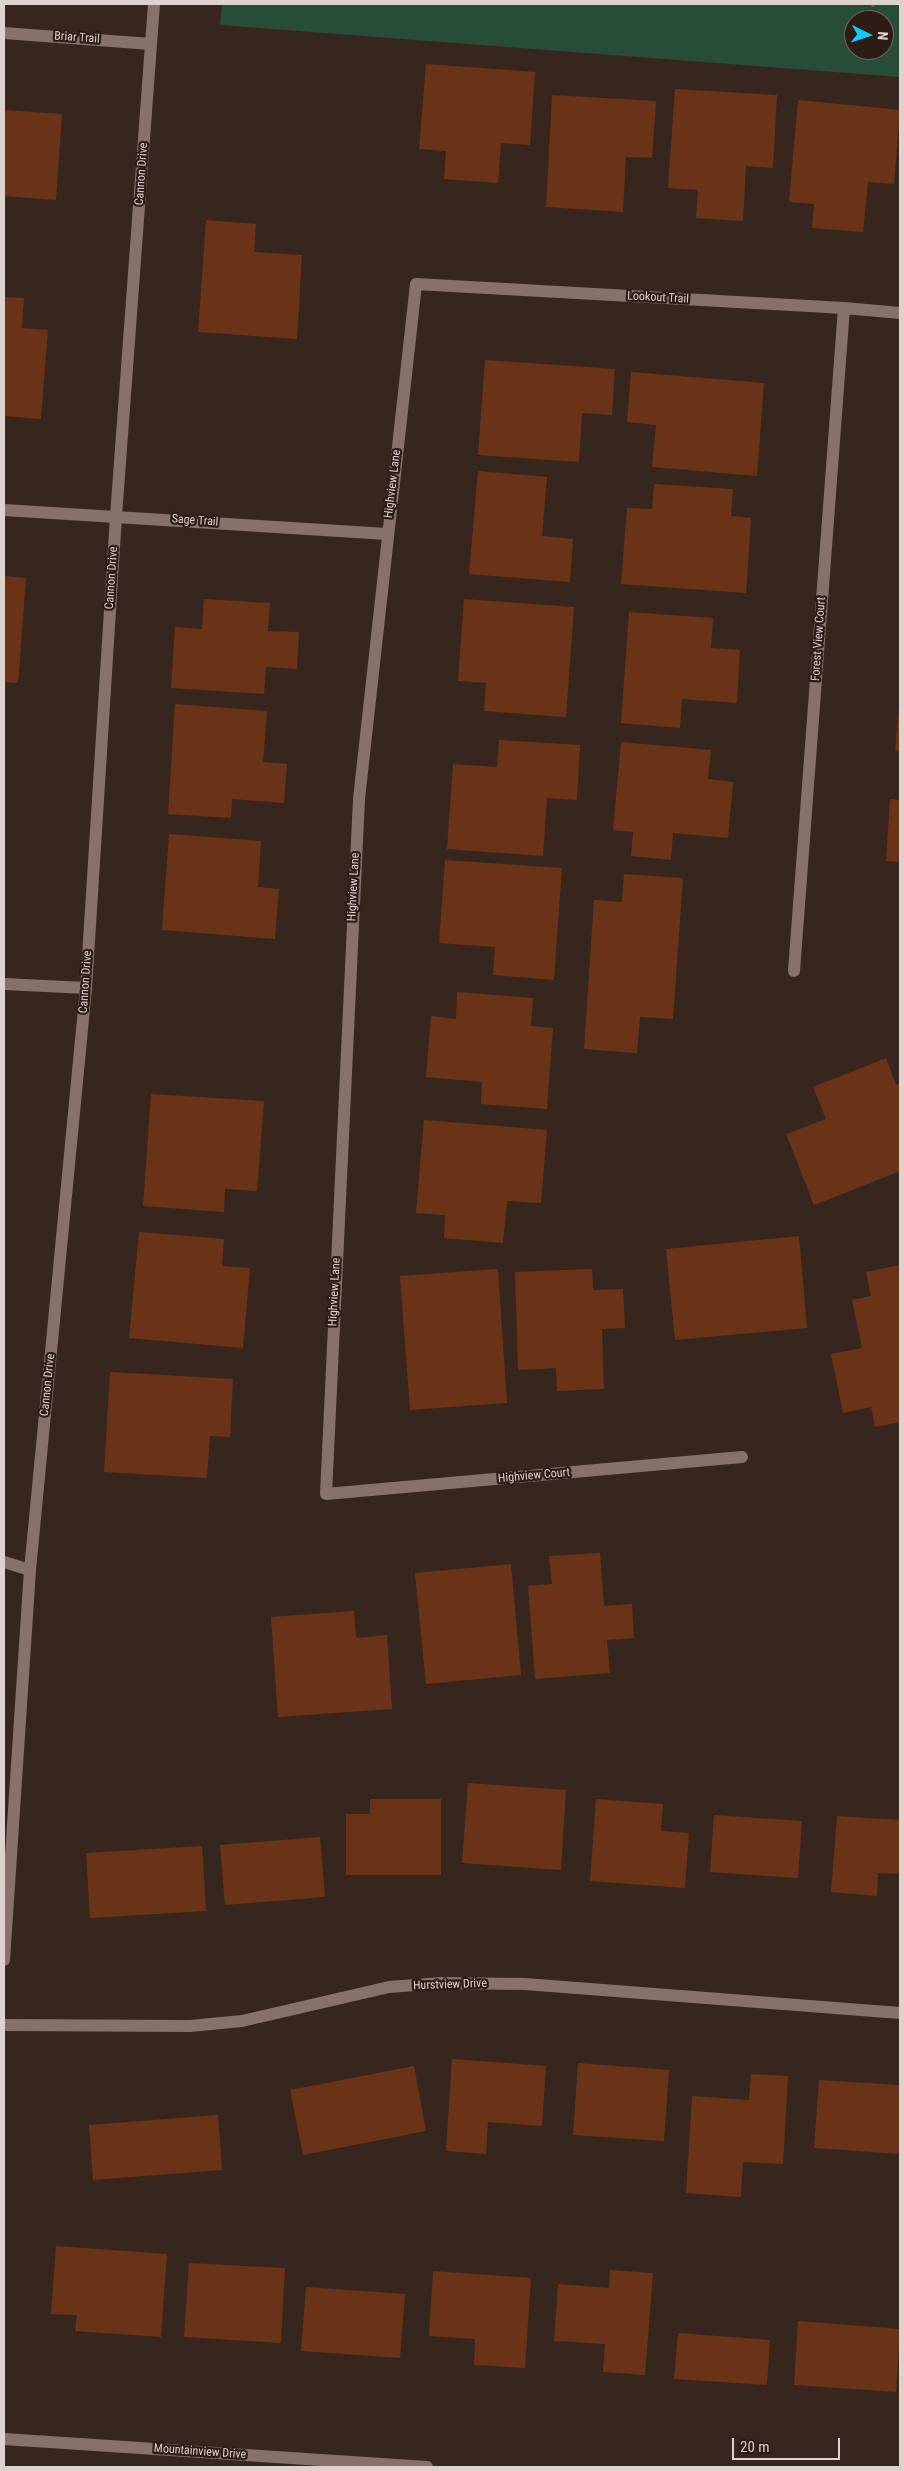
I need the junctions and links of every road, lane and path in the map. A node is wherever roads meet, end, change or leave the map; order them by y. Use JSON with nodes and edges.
{"nodes":[{"id":1,"x":154,"y":4,"type":"edge"},
{"id":2,"x":4,"y":33,"type":"edge"},
{"id":3,"x":151,"y":44,"type":"junction"},
{"id":4,"x":416,"y":284,"type":"joint"},
{"id":5,"x":844,"y":308,"type":"junction"},
{"id":6,"x":900,"y":313,"type":"edge"},
{"id":7,"x":4,"y":510,"type":"edge"},
{"id":8,"x":116,"y":516,"type":"junction"},
{"id":9,"x":387,"y":534,"type":"junction"},
{"id":10,"x":794,"y":971,"type":"dead end"},
{"id":11,"x":4,"y":984,"type":"edge"},
{"id":12,"x":86,"y":988,"type":"junction"},
{"id":13,"x":742,"y":1458,"type":"dead end"},
{"id":14,"x":326,"y":1494,"type":"joint"},
{"id":15,"x":4,"y":1562,"type":"edge"},
{"id":16,"x":30,"y":1570,"type":"junction"},
{"id":17,"x":4,"y":1960,"type":"edge"},
{"id":18,"x":900,"y":2012,"type":"edge"},
{"id":19,"x":4,"y":2025,"type":"edge"},
{"id":20,"x":4,"y":2439,"type":"edge"},
{"id":21,"x":427,"y":2467,"type":"edge"}],
"edges":[{"from":1,"to":3,"type":"street","name":"Cannon Drive"},
{"from":2,"to":3,"type":"street","name":"Briar Trail"},
{"from":3,"to":8,"type":"street","name":"Cannon Drive"},
{"from":4,"to":5,"type":"street","name":"Lookout Trail"},
{"from":4,"to":9,"type":"street","name":"Highview Lane"},
{"from":5,"to":6,"type":"street","name":"Lookout Trail"},
{"from":5,"to":10,"type":"street","name":"Forest View Court"},
{"from":7,"to":8,"type":"street","name":"Sage Trail"},
{"from":8,"to":9,"type":"street","name":"Sage Trail"},
{"from":8,"to":12,"type":"street","name":"Cannon Drive"},
{"from":9,"to":14,"type":"street","name":"Highview Lane"},
{"from":11,"to":12,"type":"street"},
{"from":12,"to":16,"type":"street","name":"Cannon Drive"},
{"from":13,"to":14,"type":"street","name":"Highview Court"},
{"from":15,"to":16,"type":"street"},
{"from":16,"to":17,"type":"street","name":"Cannon Drive"},
{"from":18,"to":19,"type":"street","name":"Hurstview Drive"},
{"from":20,"to":21,"type":"street","name":"Mountainview Drive"}]}
